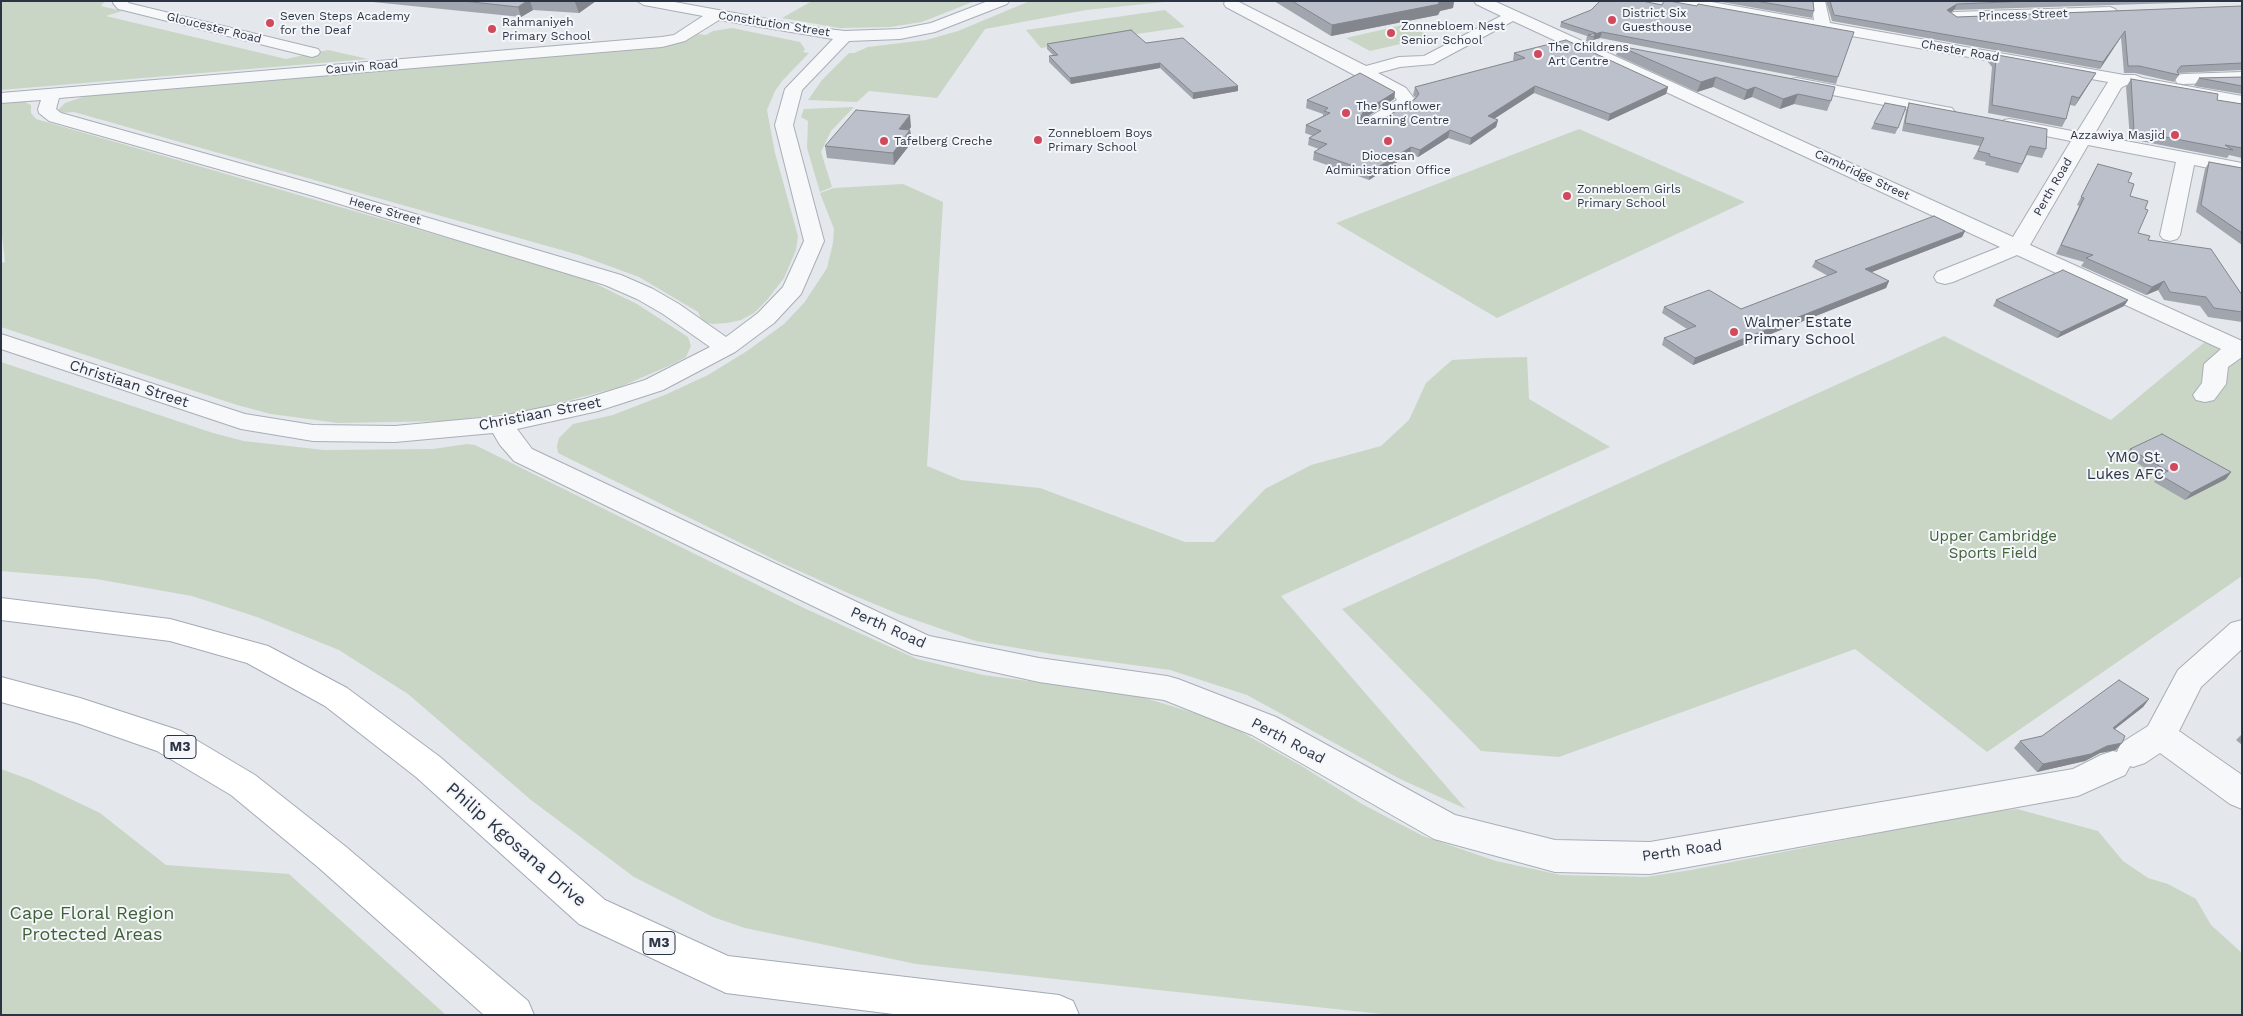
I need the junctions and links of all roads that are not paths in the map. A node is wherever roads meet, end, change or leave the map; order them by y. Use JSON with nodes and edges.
{"nodes":[{"id":1,"x":122,"y":1,"type":"edge"},
{"id":2,"x":644,"y":1,"type":"edge"},
{"id":3,"x":1002,"y":1,"type":"edge"},
{"id":4,"x":1481,"y":1,"type":"edge"},
{"id":5,"x":1679,"y":1,"type":"edge"},
{"id":6,"x":1818,"y":1,"type":"edge"},
{"id":7,"x":1948,"y":1,"type":"edge"},
{"id":8,"x":1231,"y":4,"type":"dead end"},
{"id":9,"x":2125,"y":11,"type":"edge"},
{"id":10,"x":716,"y":15,"type":"junction"},
{"id":11,"x":1512,"y":16,"type":"junction"},
{"id":12,"x":1954,"y":17,"type":"junction"},
{"id":13,"x":1823,"y":26,"type":"junction"},
{"id":14,"x":845,"y":36,"type":"junction"},
{"id":15,"x":1556,"y":36,"type":"junction"},
{"id":16,"x":1315,"y":47,"type":"junction"},
{"id":17,"x":1298,"y":51,"type":"dead end"},
{"id":18,"x":1632,"y":51,"type":"edge"},
{"id":19,"x":312,"y":52,"type":"dead end"},
{"id":20,"x":1969,"y":53,"type":"junction"},
{"id":21,"x":1364,"y":72,"type":"junction"},
{"id":22,"x":2242,"y":77,"type":"edge"},
{"id":23,"x":1785,"y":80,"type":"edge"},
{"id":24,"x":2124,"y":80,"type":"junction"},
{"id":25,"x":52,"y":94,"type":"junction"},
{"id":26,"x":1,"y":98,"type":"edge"},
{"id":27,"x":2242,"y":101,"type":"edge"},
{"id":28,"x":1966,"y":116,"type":"edge"},
{"id":29,"x":1995,"y":121,"type":"edge"},
{"id":30,"x":1379,"y":122,"type":"edge"},
{"id":31,"x":2081,"y":138,"type":"junction"},
{"id":32,"x":2186,"y":158,"type":"junction"},
{"id":33,"x":2242,"y":169,"type":"edge"},
{"id":34,"x":2170,"y":234,"type":"dead end"},
{"id":35,"x":2018,"y":247,"type":"junction"},
{"id":36,"x":1945,"y":277,"type":"dead end"},
{"id":37,"x":1,"y":341,"type":"edge"},
{"id":38,"x":727,"y":347,"type":"junction"},
{"id":39,"x":2239,"y":349,"type":"edge"},
{"id":40,"x":2205,"y":395,"type":"dead end"},
{"id":41,"x":502,"y":424,"type":"junction"},
{"id":42,"x":1,"y":609,"type":"edge"},
{"id":43,"x":2242,"y":631,"type":"edge"},
{"id":44,"x":1,"y":689,"type":"edge"},
{"id":45,"x":2135,"y":751,"type":"junction"},
{"id":46,"x":2242,"y":794,"type":"edge"},
{"id":47,"x":514,"y":1015,"type":"edge"},
{"id":48,"x":1059,"y":1015,"type":"edge"}],
"edges":[{"from":1,"to":19,"type":"street","name":"Gloucester Road"},
{"from":2,"to":10,"type":"street","name":"Constitution Street"},
{"from":3,"to":14,"type":"street"},
{"from":4,"to":11,"type":"street","name":"Cambridge Street"},
{"from":5,"to":13,"type":"street","name":"Chester Road"},
{"from":6,"to":13,"type":"street"},
{"from":7,"to":12,"type":"street"},
{"from":8,"to":16,"type":"street"},
{"from":9,"to":12,"type":"street","name":"Princess Street"},
{"from":10,"to":14,"type":"street","name":"Constitution Street"},
{"from":10,"to":25,"type":"street","name":"Cauvin Road"},
{"from":11,"to":15,"type":"street","name":"Cambridge Street"},
{"from":11,"to":21,"type":"street"},
{"from":12,"to":20,"type":"street"},
{"from":13,"to":20,"type":"street","name":"Chester Road"},
{"from":14,"to":38,"type":"street","name":"Christiaan Street"},
{"from":15,"to":18,"type":"street"},
{"from":15,"to":35,"type":"street","name":"Cambridge Street"},
{"from":16,"to":17,"type":"street"},
{"from":16,"to":21,"type":"street"},
{"from":20,"to":24,"type":"street","name":"Chester Road"},
{"from":21,"to":30,"type":"street"},
{"from":22,"to":24,"type":"street"},
{"from":23,"to":28,"type":"street"},
{"from":24,"to":27,"type":"street","name":"Chester Road"},
{"from":24,"to":31,"type":"street","name":"Perth Road"},
{"from":25,"to":26,"type":"street","name":"Cauvin Road"},
{"from":25,"to":38,"type":"street","name":"Heere Street"},
{"from":29,"to":31,"type":"street"},
{"from":31,"to":32,"type":"street"},
{"from":31,"to":35,"type":"street","name":"Perth Road"},
{"from":32,"to":33,"type":"street"},
{"from":32,"to":34,"type":"street"},
{"from":35,"to":36,"type":"street"},
{"from":35,"to":39,"type":"street","name":"Cambridge Street"},
{"from":37,"to":41,"type":"street","name":"Christiaan Street"},
{"from":38,"to":41,"type":"street","name":"Christiaan Street"},
{"from":39,"to":40,"type":"street"},
{"from":41,"to":45,"type":"street","name":"Perth Road"},
{"from":42,"to":48,"type":"main road","name":"Philip Kgosana Drive","number":"M3"},
{"from":43,"to":45,"type":"street"},
{"from":44,"to":47,"type":"main road","number":"M3"},
{"from":45,"to":46,"type":"street"}]}
